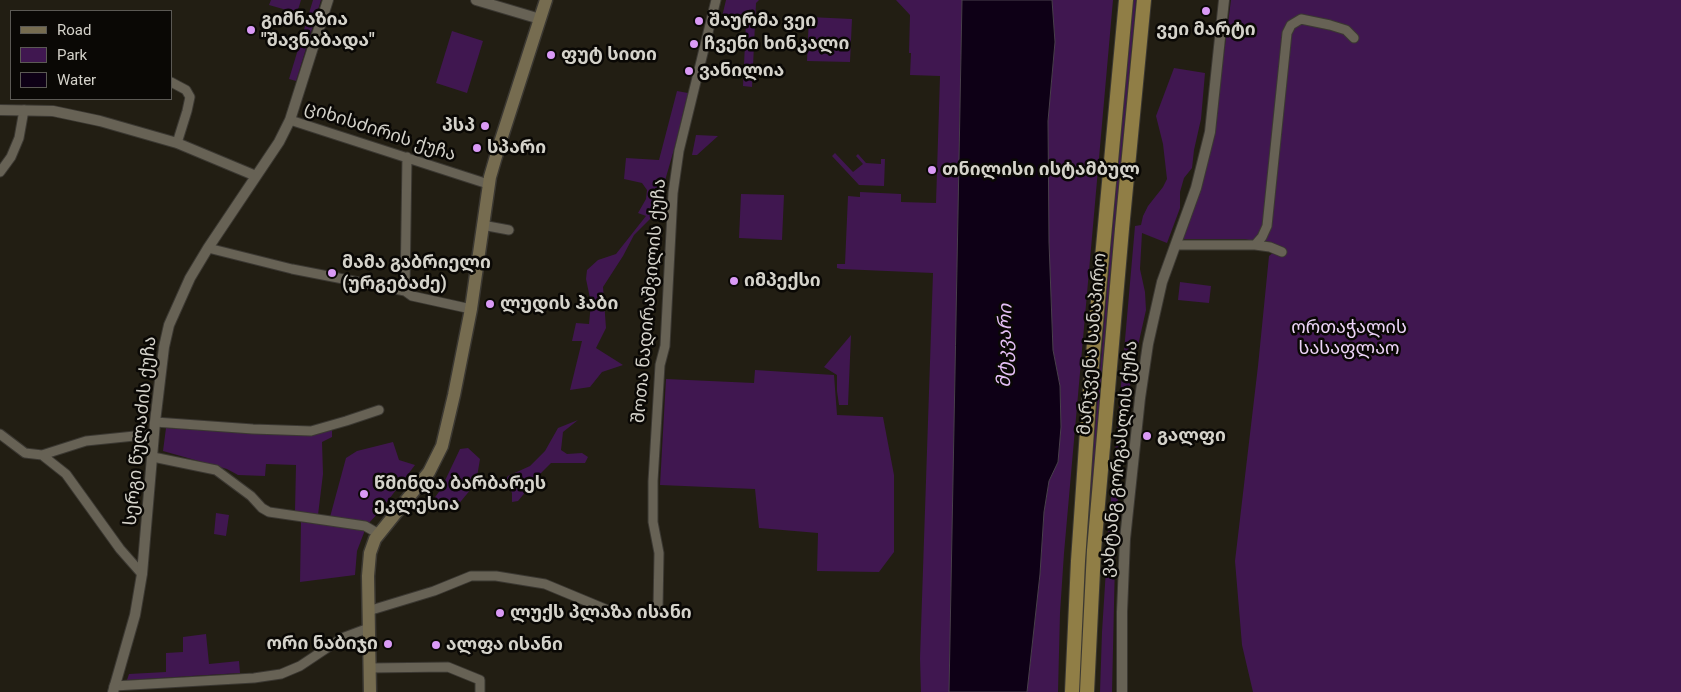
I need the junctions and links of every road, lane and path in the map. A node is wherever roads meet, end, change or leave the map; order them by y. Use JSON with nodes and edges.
{"nodes":[{"id":1,"x":328,"y":0,"type":"edge"},
{"id":2,"x":476,"y":0,"type":"edge"},
{"id":3,"x":546,"y":0,"type":"edge"},
{"id":4,"x":716,"y":0,"type":"edge"},
{"id":5,"x":1126,"y":0,"type":"edge"},
{"id":6,"x":1144,"y":0,"type":"edge"},
{"id":7,"x":1224,"y":0,"type":"edge"},
{"id":8,"x":540,"y":19,"type":"junction"},
{"id":9,"x":1354,"y":38,"type":"dead end"},
{"id":10,"x":172,"y":83,"type":"edge"},
{"id":11,"x":0,"y":110,"type":"edge"},
{"id":12,"x":24,"y":110,"type":"junction"},
{"id":13,"x":290,"y":120,"type":"junction"},
{"id":14,"x":177,"y":144,"type":"junction"},
{"id":15,"x":407,"y":157,"type":"junction"},
{"id":16,"x":0,"y":172,"type":"edge"},
{"id":17,"x":256,"y":176,"type":"junction"},
{"id":18,"x":488,"y":184,"type":"junction"},
{"id":19,"x":482,"y":225,"type":"junction"},
{"id":20,"x":509,"y":230,"type":"dead end"},
{"id":21,"x":1176,"y":245,"type":"junction"},
{"id":22,"x":1255,"y":245,"type":"junction"},
{"id":23,"x":208,"y":248,"type":"junction"},
{"id":24,"x":1282,"y":252,"type":"dead end"},
{"id":25,"x":405,"y":291,"type":"junction"},
{"id":26,"x":471,"y":309,"type":"junction"},
{"id":27,"x":379,"y":410,"type":"dead end"},
{"id":28,"x":155,"y":422,"type":"junction"},
{"id":29,"x":0,"y":434,"type":"edge"},
{"id":30,"x":154,"y":434,"type":"junction"},
{"id":31,"x":42,"y":455,"type":"junction"},
{"id":32,"x":153,"y":457,"type":"junction"},
{"id":33,"x":378,"y":534,"type":"junction"},
{"id":34,"x":142,"y":574,"type":"junction"},
{"id":35,"x":658,"y":608,"type":"dead end"},
{"id":36,"x":368,"y":611,"type":"junction"},
{"id":37,"x":610,"y":611,"type":"dead end"},
{"id":38,"x":369,"y":628,"type":"junction"},
{"id":39,"x":370,"y":668,"type":"junction"},
{"id":40,"x":114,"y":689,"type":"edge"},
{"id":41,"x":370,"y":692,"type":"edge"},
{"id":42,"x":480,"y":692,"type":"edge"},
{"id":43,"x":1072,"y":692,"type":"edge"},
{"id":44,"x":1087,"y":692,"type":"edge"},
{"id":45,"x":1122,"y":692,"type":"edge"}],
"edges":[{"from":1,"to":13,"type":"street","name":"სერგი წულაძის ქუჩა"},
{"from":2,"to":8,"type":"street"},
{"from":3,"to":8,"type":"main road"},
{"from":4,"to":35,"type":"street","name":"შოთა ნადირაშვილის ქუჩა"},
{"from":5,"to":43,"type":"highway","name":"მარჯვენა სანაპირო"},
{"from":6,"to":44,"type":"highway","name":"მარჯვენა სანაპირო"},
{"from":7,"to":21,"type":"street","name":"ვახტანგ გორგასლის ქუჩა"},
{"from":8,"to":18,"type":"main road"},
{"from":9,"to":22,"type":"street"},
{"from":10,"to":14,"type":"street"},
{"from":11,"to":12,"type":"street"},
{"from":12,"to":14,"type":"street"},
{"from":12,"to":16,"type":"street"},
{"from":13,"to":15,"type":"street","name":"ციხისძირის ქუჩა"},
{"from":13,"to":17,"type":"street","name":"სერგი წულაძის ქუჩა"},
{"from":14,"to":17,"type":"street"},
{"from":15,"to":18,"type":"street","name":"ციხისძირის ქუჩა"},
{"from":15,"to":25,"type":"street"},
{"from":17,"to":23,"type":"street","name":"სერგი წულაძის ქუჩა"},
{"from":18,"to":19,"type":"main road"},
{"from":19,"to":20,"type":"street"},
{"from":19,"to":26,"type":"main road"},
{"from":21,"to":22,"type":"street"},
{"from":21,"to":45,"type":"street","name":"ვახტანგ გორგასლის ქუჩა"},
{"from":22,"to":24,"type":"street"},
{"from":23,"to":25,"type":"street"},
{"from":23,"to":28,"type":"street","name":"სერგი წულაძის ქუჩა"},
{"from":25,"to":26,"type":"street"},
{"from":26,"to":33,"type":"main road"},
{"from":27,"to":28,"type":"street"},
{"from":28,"to":30,"type":"street","name":"სერგი წულაძის ქუჩა"},
{"from":29,"to":31,"type":"street"},
{"from":30,"to":31,"type":"street"},
{"from":30,"to":32,"type":"street","name":"სერგი წულაძის ქუჩა"},
{"from":31,"to":34,"type":"street"},
{"from":32,"to":33,"type":"street"},
{"from":32,"to":34,"type":"street","name":"სერგი წულაძის ქუჩა"},
{"from":33,"to":36,"type":"main road"},
{"from":34,"to":40,"type":"street","name":"სერგი წულაძის ქუჩა"},
{"from":36,"to":37,"type":"street"},
{"from":36,"to":38,"type":"main road"},
{"from":38,"to":39,"type":"main road"},
{"from":38,"to":40,"type":"street"},
{"from":39,"to":41,"type":"main road"},
{"from":39,"to":42,"type":"street"}]}
